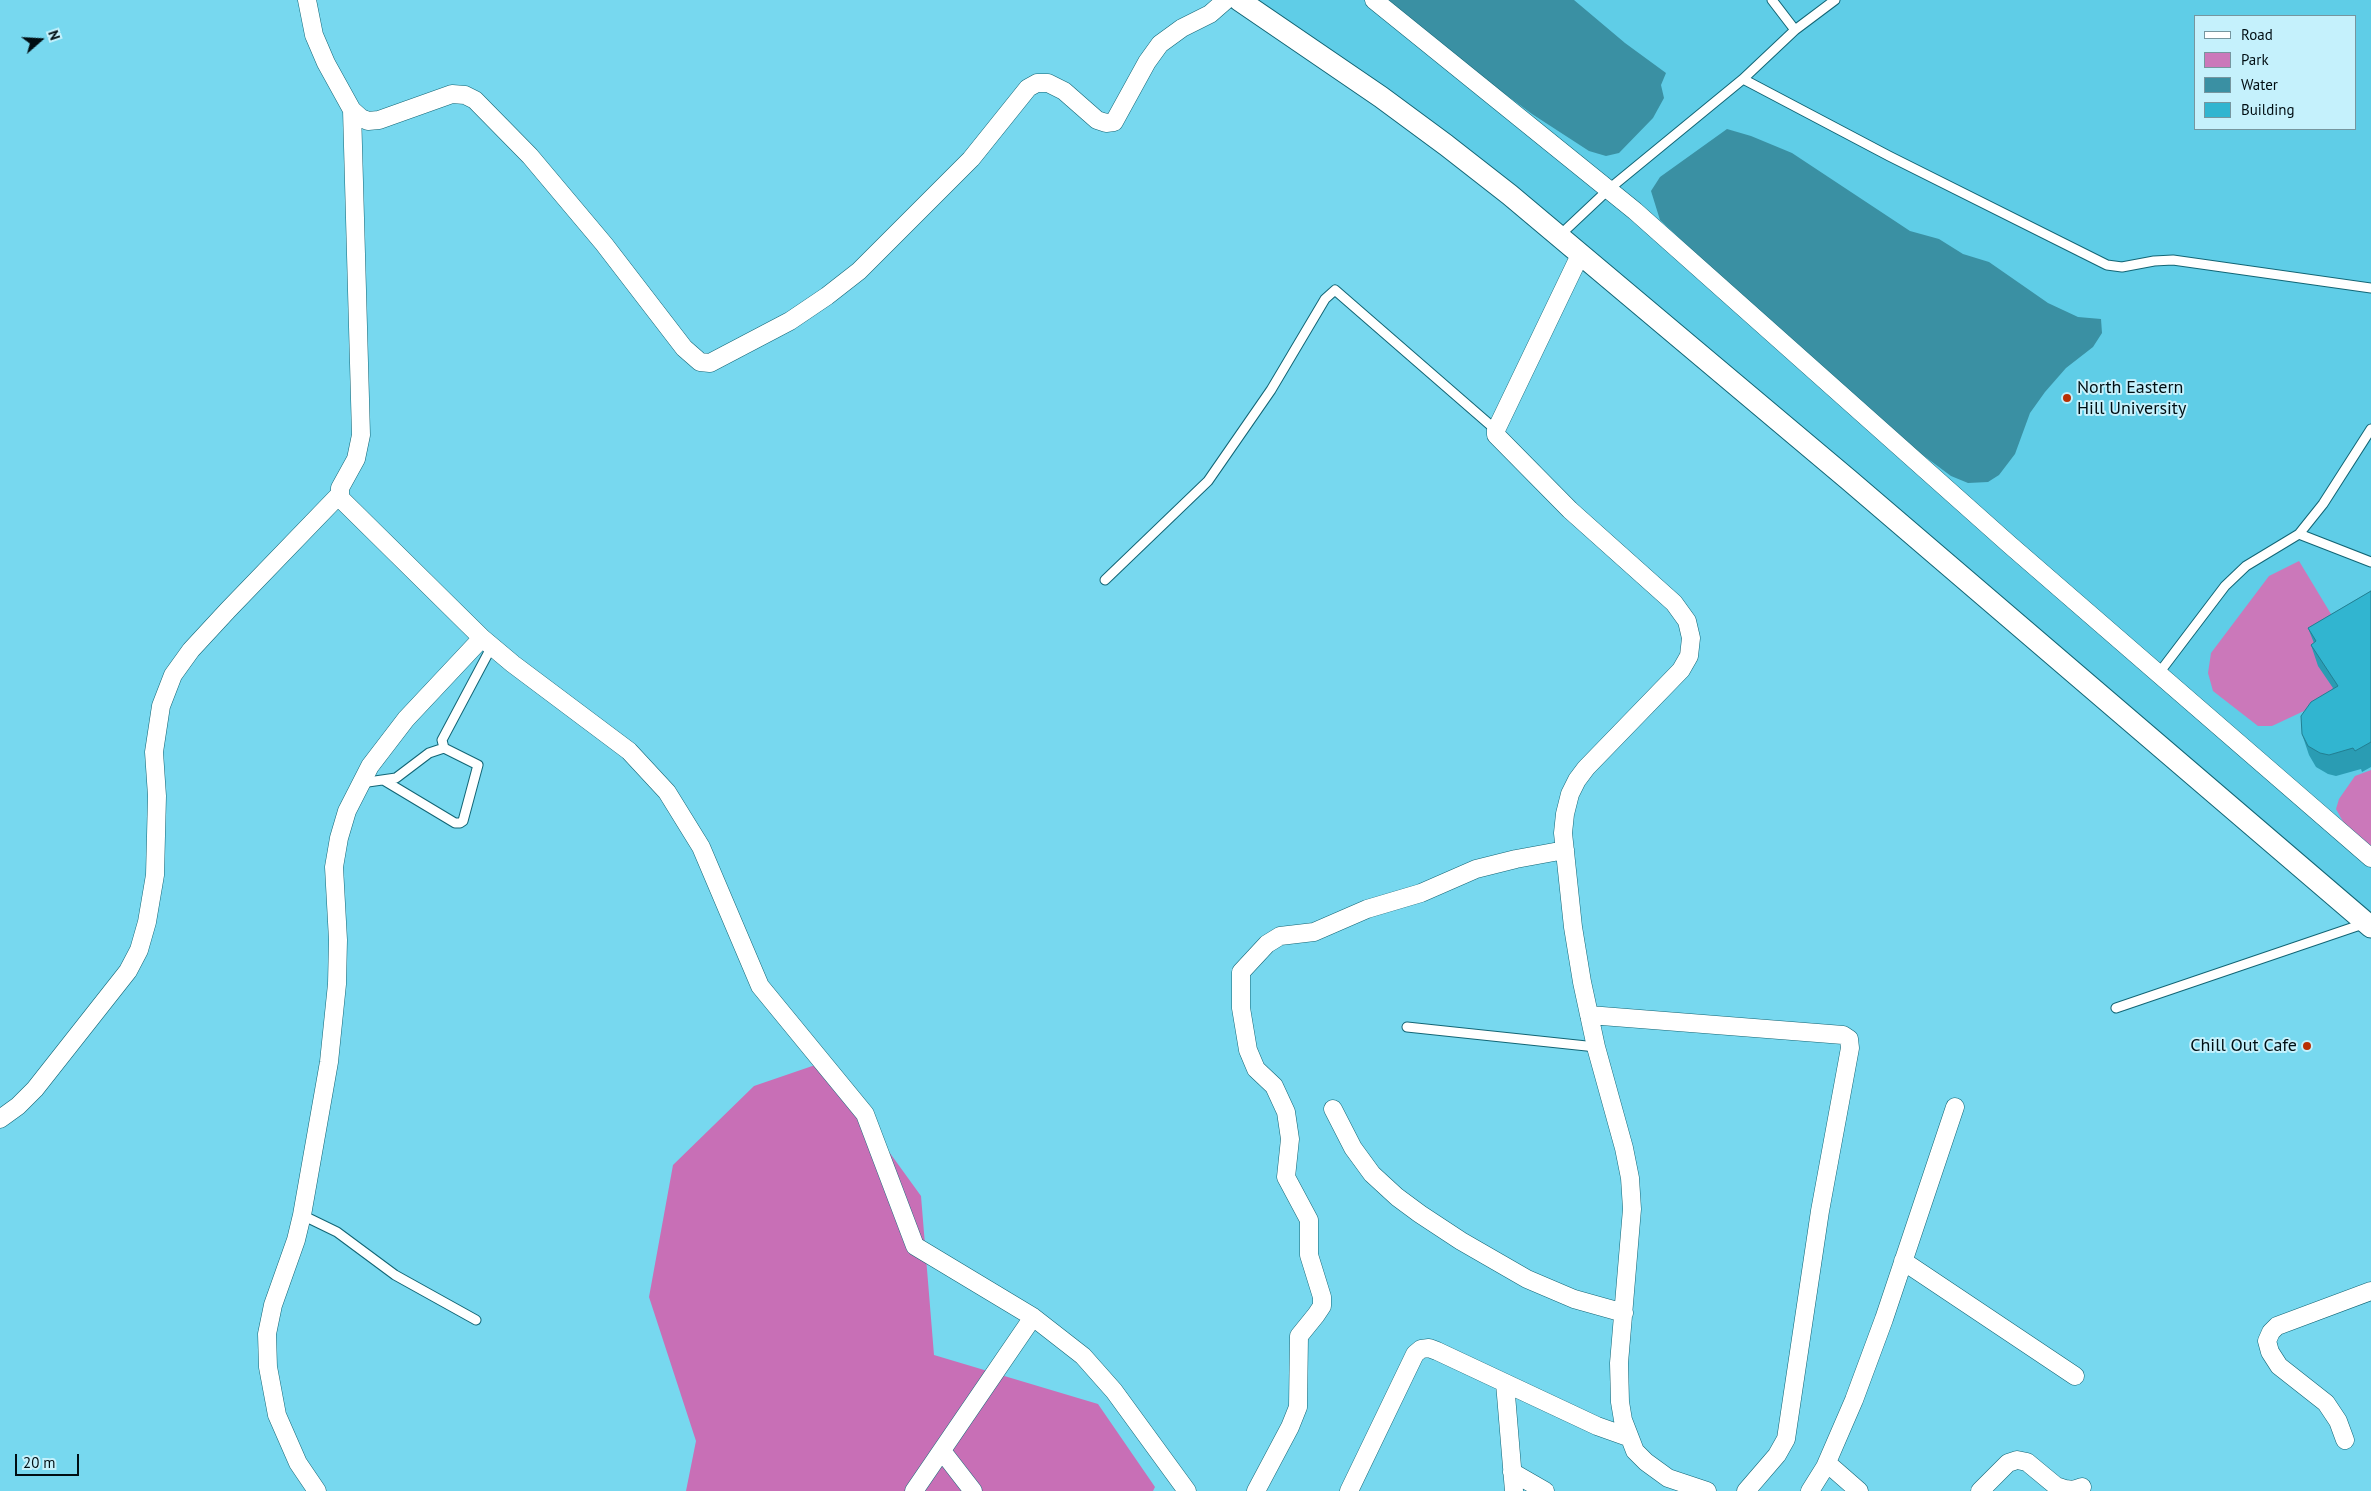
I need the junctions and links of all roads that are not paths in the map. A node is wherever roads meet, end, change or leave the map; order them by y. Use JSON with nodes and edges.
{"nodes":[{"id":1,"x":306,"y":0,"type":"edge"},
{"id":2,"x":1226,"y":0,"type":"edge"},
{"id":3,"x":1239,"y":0,"type":"edge"},
{"id":4,"x":1374,"y":0,"type":"edge"},
{"id":5,"x":1772,"y":0,"type":"edge"},
{"id":6,"x":1835,"y":0,"type":"edge"},
{"id":7,"x":1795,"y":30,"type":"junction"},
{"id":8,"x":1742,"y":79,"type":"junction"},
{"id":9,"x":352,"y":110,"type":"junction"},
{"id":10,"x":1609,"y":190,"type":"junction"},
{"id":11,"x":1558,"y":237,"type":"junction"},
{"id":12,"x":1580,"y":256,"type":"junction"},
{"id":13,"x":2371,"y":288,"type":"edge"},
{"id":14,"x":2371,"y":429,"type":"edge"},
{"id":15,"x":1496,"y":430,"type":"junction"},
{"id":16,"x":339,"y":495,"type":"junction"},
{"id":17,"x":2299,"y":534,"type":"junction"},
{"id":18,"x":2371,"y":562,"type":"edge"},
{"id":19,"x":1105,"y":580,"type":"dead end"},
{"id":20,"x":487,"y":642,"type":"junction"},
{"id":21,"x":2159,"y":673,"type":"junction"},
{"id":22,"x":444,"y":748,"type":"junction"},
{"id":23,"x":385,"y":781,"type":"junction"},
{"id":24,"x":361,"y":783,"type":"junction"},
{"id":25,"x":1565,"y":850,"type":"junction"},
{"id":26,"x":2371,"y":858,"type":"edge"},
{"id":27,"x":2368,"y":925,"type":"edge"},
{"id":28,"x":2116,"y":1008,"type":"dead end"},
{"id":29,"x":1589,"y":1015,"type":"junction"},
{"id":30,"x":1407,"y":1027,"type":"dead end"},
{"id":31,"x":1596,"y":1047,"type":"junction"},
{"id":32,"x":1955,"y":1107,"type":"dead end"},
{"id":33,"x":1334,"y":1109,"type":"dead end"},
{"id":34,"x":0,"y":1119,"type":"edge"},
{"id":35,"x":302,"y":1215,"type":"junction"},
{"id":36,"x":1903,"y":1260,"type":"junction"},
{"id":37,"x":2371,"y":1291,"type":"edge"},
{"id":38,"x":1624,"y":1313,"type":"junction"},
{"id":39,"x":1033,"y":1318,"type":"junction"},
{"id":40,"x":476,"y":1320,"type":"dead end"},
{"id":41,"x":2075,"y":1376,"type":"dead end"},
{"id":42,"x":1505,"y":1382,"type":"junction"},
{"id":43,"x":1628,"y":1437,"type":"junction"},
{"id":44,"x":2345,"y":1440,"type":"dead end"},
{"id":45,"x":942,"y":1451,"type":"junction"},
{"id":46,"x":1827,"y":1463,"type":"junction"},
{"id":47,"x":1512,"y":1472,"type":"junction"},
{"id":48,"x":2082,"y":1487,"type":"dead end"},
{"id":49,"x":317,"y":1491,"type":"edge"},
{"id":50,"x":914,"y":1491,"type":"edge"},
{"id":51,"x":973,"y":1491,"type":"edge"},
{"id":52,"x":1187,"y":1491,"type":"edge"},
{"id":53,"x":1256,"y":1491,"type":"edge"},
{"id":54,"x":1349,"y":1491,"type":"edge"},
{"id":55,"x":1514,"y":1491,"type":"edge"},
{"id":56,"x":1545,"y":1491,"type":"edge"},
{"id":57,"x":1707,"y":1491,"type":"edge"},
{"id":58,"x":1746,"y":1491,"type":"edge"},
{"id":59,"x":1810,"y":1491,"type":"edge"},
{"id":60,"x":1859,"y":1491,"type":"edge"},
{"id":61,"x":1980,"y":1491,"type":"edge"}],
"edges":[{"from":1,"to":9,"type":"street"},
{"from":2,"to":9,"type":"street"},
{"from":3,"to":11,"type":"street"},
{"from":4,"to":10,"type":"street"},
{"from":5,"to":7,"type":"lane"},
{"from":6,"to":7,"type":"lane"},
{"from":7,"to":8,"type":"lane"},
{"from":8,"to":10,"type":"lane"},
{"from":8,"to":13,"type":"lane"},
{"from":9,"to":16,"type":"street"},
{"from":10,"to":11,"type":"lane"},
{"from":10,"to":21,"type":"street"},
{"from":11,"to":12,"type":"street"},
{"from":12,"to":15,"type":"street"},
{"from":12,"to":27,"type":"street"},
{"from":14,"to":17,"type":"lane"},
{"from":15,"to":19,"type":"lane"},
{"from":15,"to":25,"type":"street"},
{"from":16,"to":20,"type":"street"},
{"from":16,"to":34,"type":"street"},
{"from":17,"to":18,"type":"lane"},
{"from":17,"to":21,"type":"lane"},
{"from":20,"to":22,"type":"lane"},
{"from":20,"to":24,"type":"street"},
{"from":20,"to":39,"type":"street"},
{"from":21,"to":26,"type":"street"},
{"from":22,"to":23,"type":"lane"},
{"from":22,"to":23,"type":"lane"},
{"from":23,"to":24,"type":"lane"},
{"from":24,"to":35,"type":"street"},
{"from":25,"to":29,"type":"street"},
{"from":25,"to":53,"type":"street"},
{"from":27,"to":28,"type":"lane"},
{"from":29,"to":31,"type":"street"},
{"from":29,"to":58,"type":"street"},
{"from":30,"to":31,"type":"lane"},
{"from":31,"to":38,"type":"street"},
{"from":32,"to":36,"type":"street"},
{"from":33,"to":38,"type":"street"},
{"from":35,"to":40,"type":"lane"},
{"from":35,"to":49,"type":"street"},
{"from":36,"to":41,"type":"street"},
{"from":36,"to":46,"type":"street"},
{"from":37,"to":44,"type":"street"},
{"from":38,"to":43,"type":"street"},
{"from":39,"to":45,"type":"street"},
{"from":39,"to":52,"type":"street"},
{"from":42,"to":43,"type":"street"},
{"from":42,"to":47,"type":"street"},
{"from":42,"to":54,"type":"street"},
{"from":43,"to":57,"type":"street"},
{"from":45,"to":50,"type":"street"},
{"from":45,"to":51,"type":"street"},
{"from":46,"to":59,"type":"street"},
{"from":46,"to":60,"type":"street"},
{"from":47,"to":55,"type":"street"},
{"from":47,"to":56,"type":"street"},
{"from":48,"to":61,"type":"street"}]}
